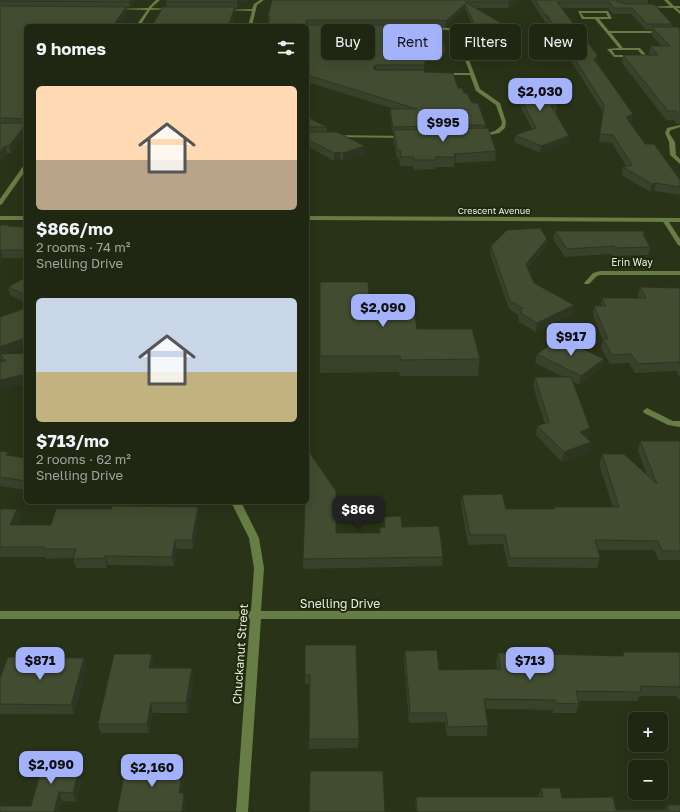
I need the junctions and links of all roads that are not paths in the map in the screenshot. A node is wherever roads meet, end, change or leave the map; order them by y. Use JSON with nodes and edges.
{"nodes":[{"id":1,"x":158,"y":0,"type":"edge"},
{"id":2,"x":262,"y":0,"type":"edge"},
{"id":3,"x":666,"y":0,"type":"edge"},
{"id":4,"x":640,"y":7,"type":"edge"},
{"id":5,"x":674,"y":7,"type":"junction"},
{"id":6,"x":680,"y":7,"type":"edge"},
{"id":7,"x":109,"y":9,"type":"edge"},
{"id":8,"x":148,"y":9,"type":"junction"},
{"id":9,"x":178,"y":9,"type":"edge"},
{"id":10,"x":216,"y":10,"type":"edge"},
{"id":11,"x":254,"y":10,"type":"junction"},
{"id":12,"x":680,"y":13,"type":"edge"},
{"id":13,"x":596,"y":18,"type":"junction"},
{"id":14,"x":139,"y":24,"type":"edge"},
{"id":15,"x":250,"y":24,"type":"edge"},
{"id":16,"x":442,"y":29,"type":"edge"},
{"id":17,"x":608,"y":32,"type":"junction"},
{"id":18,"x":680,"y":32,"type":"edge"},
{"id":19,"x":622,"y":49,"type":"junction"},
{"id":20,"x":440,"y":74,"type":"edge"},
{"id":21,"x":472,"y":74,"type":"junction"},
{"id":22,"x":680,"y":126,"type":"edge"},
{"id":23,"x":329,"y":136,"type":"edge"},
{"id":24,"x":413,"y":137,"type":"edge"},
{"id":25,"x":473,"y":137,"type":"edge"},
{"id":26,"x":680,"y":162,"type":"edge"},
{"id":27,"x":24,"y":169,"type":"edge"},
{"id":28,"x":0,"y":203,"type":"edge"},
{"id":29,"x":0,"y":218,"type":"edge"},
{"id":30,"x":24,"y":218,"type":"edge"},
{"id":31,"x":309,"y":218,"type":"edge"},
{"id":32,"x":665,"y":220,"type":"junction"},
{"id":33,"x":680,"y":220,"type":"edge"},
{"id":34,"x":680,"y":244,"type":"edge"},
{"id":35,"x":680,"y":273,"type":"edge"},
{"id":36,"x":587,"y":282,"type":"dead end"},
{"id":37,"x":647,"y":411,"type":"dead end"},
{"id":38,"x":680,"y":424,"type":"edge"},
{"id":39,"x":237,"y":504,"type":"edge"},
{"id":40,"x":0,"y":615,"type":"edge"},
{"id":41,"x":680,"y":615,"type":"edge"},
{"id":42,"x":256,"y":616,"type":"junction"},
{"id":43,"x":242,"y":812,"type":"edge"}],
"edges":[{"from":1,"to":8,"type":"street"},
{"from":2,"to":11,"type":"street"},
{"from":3,"to":5,"type":"street"},
{"from":4,"to":5,"type":"street"},
{"from":5,"to":6,"type":"street"},
{"from":5,"to":12,"type":"street"},
{"from":7,"to":8,"type":"street"},
{"from":8,"to":9,"type":"street"},
{"from":8,"to":14,"type":"street"},
{"from":10,"to":11,"type":"street"},
{"from":11,"to":15,"type":"street"},
{"from":13,"to":13,"type":"street"},
{"from":13,"to":17,"type":"street"},
{"from":16,"to":21,"type":"street"},
{"from":17,"to":18,"type":"street"},
{"from":17,"to":19,"type":"street"},
{"from":19,"to":19,"type":"street"},
{"from":20,"to":21,"type":"street"},
{"from":21,"to":25,"type":"street"},
{"from":22,"to":26,"type":"street"},
{"from":23,"to":24,"type":"street"},
{"from":27,"to":28,"type":"street"},
{"from":29,"to":30,"type":"street"},
{"from":31,"to":32,"type":"street","name":"Crescent Avenue"},
{"from":32,"to":33,"type":"street","name":"Crescent Avenue"},
{"from":32,"to":34,"type":"street"},
{"from":35,"to":36,"type":"street","name":"Erin Way"},
{"from":37,"to":38,"type":"street"},
{"from":39,"to":42,"type":"street","name":"Chuckanut Street"},
{"from":40,"to":42,"type":"street","name":"Snelling Drive"},
{"from":41,"to":42,"type":"street","name":"Snelling Drive"},
{"from":42,"to":43,"type":"street","name":"Chuckanut Street"}]}
